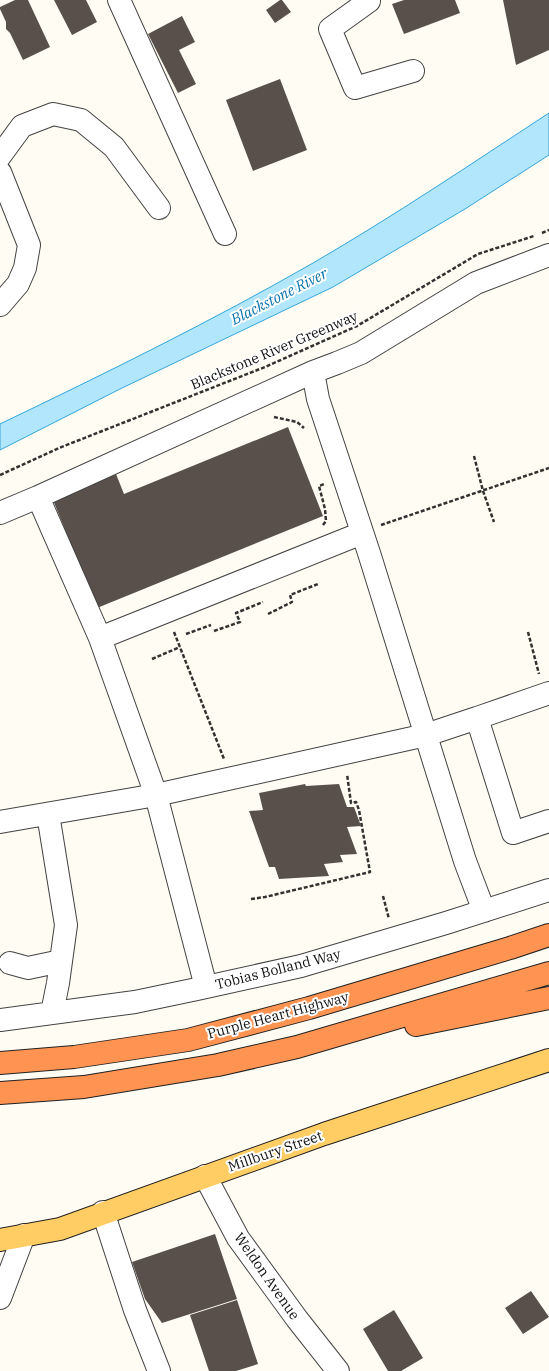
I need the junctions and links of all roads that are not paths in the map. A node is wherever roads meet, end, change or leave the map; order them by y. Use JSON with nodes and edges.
{"nodes":[{"id":1,"x":119,"y":0,"type":"edge"},
{"id":2,"x":368,"y":0,"type":"edge"},
{"id":3,"x":414,"y":71,"type":"dead end"},
{"id":4,"x":0,"y":156,"type":"edge"},
{"id":5,"x":0,"y":172,"type":"edge"},
{"id":6,"x":159,"y":208,"type":"dead end"},
{"id":7,"x":225,"y":234,"type":"dead end"},
{"id":8,"x":549,"y":255,"type":"edge"},
{"id":9,"x":0,"y":305,"type":"edge"},
{"id":10,"x":313,"y":372,"type":"junction"},
{"id":11,"x":38,"y":496,"type":"junction"},
{"id":12,"x":0,"y":513,"type":"edge"},
{"id":13,"x":369,"y":530,"type":"junction"},
{"id":14,"x":100,"y":638,"type":"junction"},
{"id":15,"x":549,"y":692,"type":"edge"},
{"id":16,"x":477,"y":718,"type":"junction"},
{"id":17,"x":426,"y":734,"type":"junction"},
{"id":18,"x":156,"y":795,"type":"junction"},
{"id":19,"x":48,"y":814,"type":"junction"},
{"id":20,"x":549,"y":821,"type":"edge"},
{"id":21,"x":0,"y":822,"type":"edge"},
{"id":22,"x":549,"y":890,"type":"edge"},
{"id":23,"x":484,"y":911,"type":"junction"},
{"id":24,"x":549,"y":935,"type":"edge"},
{"id":25,"x":61,"y":961,"type":"junction"},
{"id":26,"x":10,"y":963,"type":"dead end"},
{"id":27,"x":549,"y":973,"type":"edge"},
{"id":28,"x":206,"y":988,"type":"junction"},
{"id":29,"x":549,"y":998,"type":"edge"},
{"id":30,"x":52,"y":1013,"type":"junction"},
{"id":31,"x":0,"y":1020,"type":"edge"},
{"id":32,"x":297,"y":1047,"type":"junction"},
{"id":33,"x":549,"y":1060,"type":"edge"},
{"id":34,"x":0,"y":1063,"type":"edge"},
{"id":35,"x":0,"y":1093,"type":"edge"},
{"id":36,"x":205,"y":1176,"type":"junction"},
{"id":37,"x":103,"y":1212,"type":"junction"},
{"id":38,"x":24,"y":1235,"type":"junction"},
{"id":39,"x":0,"y":1240,"type":"edge"},
{"id":40,"x":0,"y":1298,"type":"edge"},
{"id":41,"x":159,"y":1371,"type":"edge"},
{"id":42,"x":338,"y":1371,"type":"edge"}],
"edges":[{"from":1,"to":7,"type":"street"},
{"from":2,"to":3,"type":"street"},
{"from":4,"to":6,"type":"street"},
{"from":5,"to":9,"type":"street"},
{"from":8,"to":10,"type":"street"},
{"from":10,"to":11,"type":"street"},
{"from":10,"to":13,"type":"street"},
{"from":11,"to":12,"type":"street"},
{"from":11,"to":14,"type":"street"},
{"from":13,"to":14,"type":"street"},
{"from":13,"to":17,"type":"street"},
{"from":14,"to":18,"type":"street"},
{"from":15,"to":16,"type":"street"},
{"from":16,"to":17,"type":"street"},
{"from":16,"to":20,"type":"street"},
{"from":17,"to":18,"type":"street"},
{"from":17,"to":23,"type":"street"},
{"from":18,"to":19,"type":"street"},
{"from":18,"to":28,"type":"street"},
{"from":19,"to":21,"type":"street"},
{"from":19,"to":25,"type":"street"},
{"from":22,"to":23,"type":"street","name":"Tobias Bolland Way"},
{"from":23,"to":28,"type":"street","name":"Tobias Bolland Way"},
{"from":24,"to":34,"type":"highway","name":"Purple Heart Highway"},
{"from":25,"to":26,"type":"street"},
{"from":25,"to":30,"type":"street"},
{"from":27,"to":32,"type":"highway"},
{"from":28,"to":30,"type":"street","name":"Tobias Bolland Way"},
{"from":29,"to":32,"type":"highway"},
{"from":30,"to":31,"type":"street","name":"Tobias Bolland Way"},
{"from":32,"to":35,"type":"highway"},
{"from":33,"to":36,"type":"main road","name":"Millbury Street"},
{"from":36,"to":37,"type":"main road","name":"Millbury Street"},
{"from":36,"to":42,"type":"street","name":"Weldon Avenue"},
{"from":37,"to":38,"type":"main road","name":"Millbury Street"},
{"from":37,"to":41,"type":"street"},
{"from":38,"to":39,"type":"main road","name":"Millbury Street"},
{"from":38,"to":40,"type":"street"}]}
